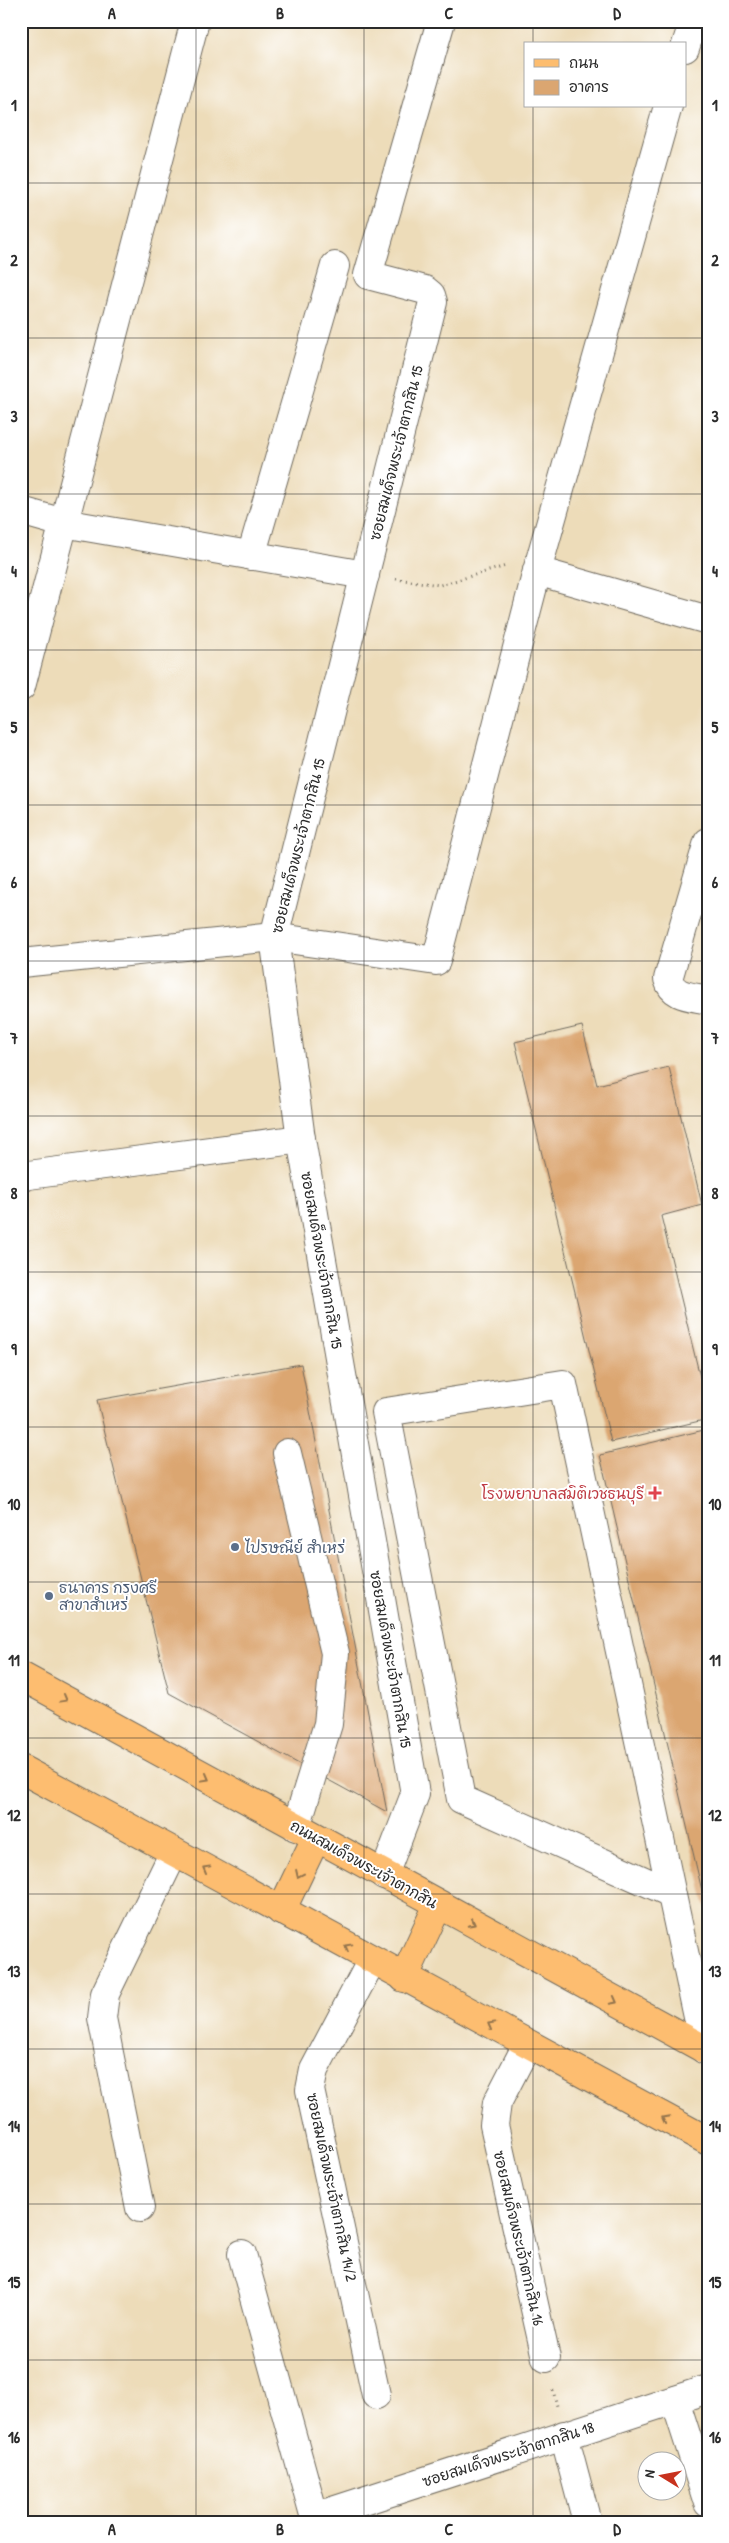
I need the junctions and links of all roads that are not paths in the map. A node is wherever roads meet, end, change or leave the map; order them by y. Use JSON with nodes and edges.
{"nodes":[{"id":1,"x":195,"y":21,"type":"edge"},
{"id":2,"x":441,"y":21,"type":"edge"},
{"id":3,"x":694,"y":21,"type":"edge"},
{"id":4,"x":686,"y":45,"type":"edge"},
{"id":5,"x":667,"y":108,"type":"edge"},
{"id":6,"x":335,"y":266,"type":"dead end"},
{"id":7,"x":21,"y":511,"type":"edge"},
{"id":8,"x":63,"y":523,"type":"junction"},
{"id":9,"x":251,"y":556,"type":"junction"},
{"id":10,"x":537,"y":571,"type":"junction"},
{"id":11,"x":365,"y":575,"type":"junction"},
{"id":12,"x":708,"y":620,"type":"edge"},
{"id":13,"x":21,"y":687,"type":"edge"},
{"id":14,"x":708,"y":842,"type":"edge"},
{"id":15,"x":274,"y":937,"type":"junction"},
{"id":16,"x":21,"y":963,"type":"edge"},
{"id":17,"x":708,"y":1000,"type":"edge"},
{"id":18,"x":301,"y":1139,"type":"junction"},
{"id":19,"x":21,"y":1176,"type":"edge"},
{"id":20,"x":288,"y":1453,"type":"dead end"},
{"id":21,"x":21,"y":1676,"type":"edge"},
{"id":22,"x":21,"y":1769,"type":"edge"},
{"id":23,"x":306,"y":1832,"type":"junction"},
{"id":24,"x":174,"y":1852,"type":"junction"},
{"id":25,"x":384,"y":1875,"type":"junction"},
{"id":26,"x":671,"y":1894,"type":"junction"},
{"id":27,"x":438,"y":1905,"type":"junction"},
{"id":28,"x":281,"y":1911,"type":"junction"},
{"id":29,"x":372,"y":1960,"type":"junction"},
{"id":30,"x":404,"y":1978,"type":"junction"},
{"id":31,"x":527,"y":2045,"type":"junction"},
{"id":32,"x":706,"y":2051,"type":"edge"},
{"id":33,"x":708,"y":2141,"type":"edge"},
{"id":34,"x":140,"y":2208,"type":"dead end"},
{"id":35,"x":242,"y":2254,"type":"dead end"},
{"id":36,"x":546,"y":2358,"type":"road end"},
{"id":37,"x":708,"y":2389,"type":"edge"},
{"id":38,"x":376,"y":2395,"type":"dead end"},
{"id":39,"x":675,"y":2400,"type":"junction"},
{"id":40,"x":564,"y":2435,"type":"junction"},
{"id":41,"x":708,"y":2503,"type":"edge"},
{"id":42,"x":315,"y":2519,"type":"edge"},
{"id":43,"x":587,"y":2522,"type":"edge"}],
"edges":[{"from":1,"to":8,"type":"street"},
{"from":2,"to":11,"type":"street","name":"ซอยสมเด็จพระเจ้าตากสิน 15"},
{"from":3,"to":4,"type":"street"},
{"from":5,"to":10,"type":"street"},
{"from":6,"to":9,"type":"street"},
{"from":7,"to":8,"type":"street"},
{"from":8,"to":9,"type":"street"},
{"from":8,"to":13,"type":"street"},
{"from":9,"to":11,"type":"street"},
{"from":10,"to":12,"type":"street"},
{"from":10,"to":15,"type":"street"},
{"from":11,"to":15,"type":"street","name":"ซอยสมเด็จพระเจ้าตากสิน 15"},
{"from":14,"to":17,"type":"street"},
{"from":15,"to":16,"type":"street"},
{"from":15,"to":18,"type":"street","name":"ซอยสมเด็จพระเจ้าตากสิน 15"},
{"from":18,"to":19,"type":"street"},
{"from":18,"to":25,"type":"street","name":"ซอยสมเด็จพระเจ้าตากสิน 15"},
{"from":20,"to":23,"type":"street"},
{"from":21,"to":23,"type":"main road","name":"ถนนสมเด็จพระเจ้าตากสิน","one_way":true},
{"from":22,"to":24,"type":"main road"},
{"from":23,"to":25,"type":"main road","name":"ถนนสมเด็จพระเจ้าตากสิน"},
{"from":23,"to":28,"type":"main road","one_way":true},
{"from":28,"to":24,"type":"main road","one_way":true},
{"from":24,"to":34,"type":"street"},
{"from":25,"to":27,"type":"main road","name":"ถนนสมเด็จพระเจ้าตากสิน"},
{"from":26,"to":26,"type":"street"},
{"from":26,"to":32,"type":"street"},
{"from":27,"to":30,"type":"main road"},
{"from":27,"to":32,"type":"main road","name":"ถนนสมเด็จพระเจ้าตากสิน","one_way":true},
{"from":29,"to":28,"type":"main road","one_way":true},
{"from":29,"to":30,"type":"main road"},
{"from":29,"to":38,"type":"street","name":"ซอยสมเด็จพระเจ้าตากสิน 14/2"},
{"from":31,"to":30,"type":"main road","one_way":true},
{"from":33,"to":31,"type":"main road","one_way":true},
{"from":31,"to":36,"type":"street","name":"ซอยสมเด็จพระเจ้าตากสิน 16"},
{"from":35,"to":42,"type":"street"},
{"from":37,"to":39,"type":"street","name":"ซอยสมเด็จพระเจ้าตากสิน 18"},
{"from":39,"to":40,"type":"street","name":"ซอยสมเด็จพระเจ้าตากสิน 18"},
{"from":39,"to":41,"type":"street"},
{"from":40,"to":42,"type":"street","name":"ซอยสมเด็จพระเจ้าตากสิน 18"},
{"from":40,"to":43,"type":"street"}]}
